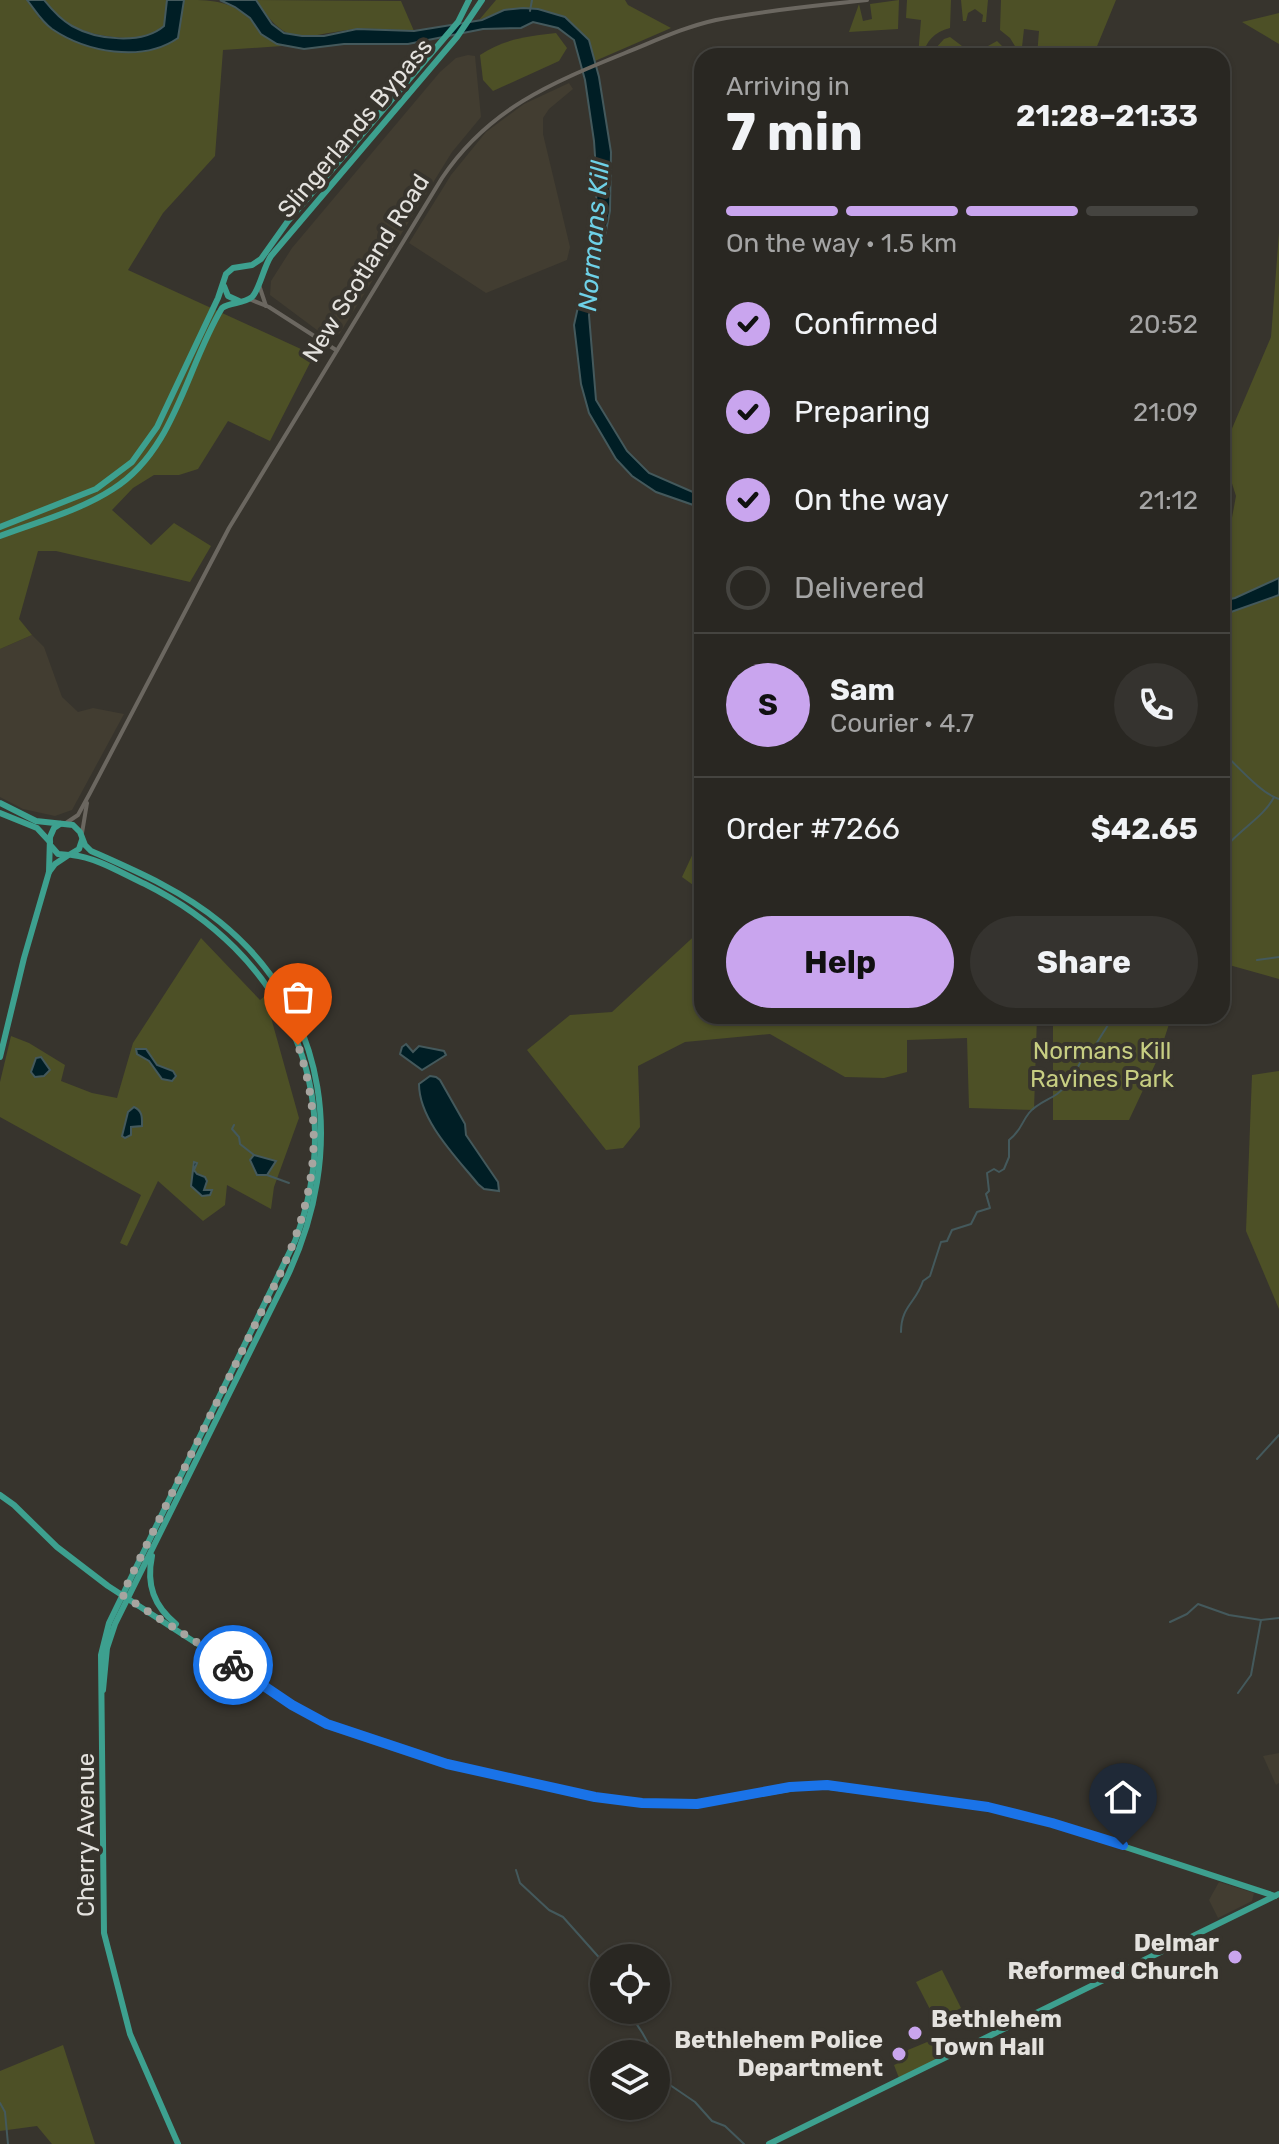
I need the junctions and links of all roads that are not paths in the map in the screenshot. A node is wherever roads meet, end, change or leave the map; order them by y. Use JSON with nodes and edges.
{"nodes":[{"id":1,"x":469,"y":0,"type":"edge"},
{"id":2,"x":482,"y":0,"type":"edge"},
{"id":3,"x":867,"y":0,"type":"edge"},
{"id":4,"x":466,"y":16,"type":"junction"},
{"id":5,"x":245,"y":267,"type":"junction"},
{"id":6,"x":258,"y":282,"type":"junction"},
{"id":7,"x":224,"y":286,"type":"junction"},
{"id":8,"x":249,"y":299,"type":"junction"},
{"id":9,"x":239,"y":301,"type":"junction"},
{"id":10,"x":266,"y":306,"type":"junction"},
{"id":11,"x":336,"y":350,"type":"junction"},
{"id":12,"x":0,"y":527,"type":"edge"},
{"id":13,"x":0,"y":536,"type":"edge"},
{"id":14,"x":90,"y":793,"type":"junction"},
{"id":15,"x":0,"y":803,"type":"edge"},
{"id":16,"x":0,"y":813,"type":"edge"},
{"id":17,"x":65,"y":823,"type":"junction"},
{"id":18,"x":82,"y":838,"type":"junction"},
{"id":19,"x":50,"y":843,"type":"junction"},
{"id":20,"x":70,"y":855,"type":"junction"},
{"id":21,"x":49,"y":872,"type":"junction"},
{"id":22,"x":0,"y":1057,"type":"edge"},
{"id":23,"x":0,"y":1495,"type":"edge"},
{"id":24,"x":163,"y":1520,"type":"junction"},
{"id":25,"x":150,"y":1546,"type":"junction"},
{"id":26,"x":125,"y":1596,"type":"junction"},
{"id":27,"x":201,"y":1644,"type":"junction"},
{"id":28,"x":1278,"y":1896,"type":"edge"},
{"id":29,"x":178,"y":2144,"type":"edge"},
{"id":30,"x":769,"y":2144,"type":"edge"}],
"edges":[{"from":1,"to":4,"type":"main road","name":"Slingerlands Bypass"},
{"from":2,"to":4,"type":"main road","name":"Slingerlands Bypass"},
{"from":3,"to":11,"type":"street","name":"New Scotland Road"},
{"from":4,"to":5,"type":"main road","name":"Slingerlands Bypass"},
{"from":4,"to":6,"type":"main road","name":"Slingerlands Bypass"},
{"from":5,"to":6,"type":"main road"},
{"from":5,"to":7,"type":"main road"},
{"from":6,"to":8,"type":"main road"},
{"from":6,"to":10,"type":"street"},
{"from":7,"to":9,"type":"main road"},
{"from":7,"to":12,"type":"main road"},
{"from":8,"to":9,"type":"main road"},
{"from":8,"to":10,"type":"street"},
{"from":9,"to":13,"type":"main road"},
{"from":10,"to":11,"type":"street"},
{"from":11,"to":14,"type":"street","name":"New Scotland Road"},
{"from":14,"to":17,"type":"street","name":"New Scotland Road"},
{"from":14,"to":18,"type":"street","name":"New Scotland Road"},
{"from":15,"to":17,"type":"main road"},
{"from":16,"to":19,"type":"main road"},
{"from":17,"to":18,"type":"main road"},
{"from":17,"to":19,"type":"main road"},
{"from":18,"to":20,"type":"main road"},
{"from":18,"to":24,"type":"main road","name":"Cherry Avenue"},
{"from":19,"to":20,"type":"main road"},
{"from":19,"to":21,"type":"main road"},
{"from":20,"to":21,"type":"main road"},
{"from":20,"to":24,"type":"main road","name":"Cherry Avenue"},
{"from":21,"to":22,"type":"main road"},
{"from":23,"to":26,"type":"main road"},
{"from":24,"to":25,"type":"main road","name":"Cherry Avenue"},
{"from":25,"to":26,"type":"main road","name":"Cherry Avenue"},
{"from":25,"to":27,"type":"main road"},
{"from":26,"to":27,"type":"main road"},
{"from":26,"to":29,"type":"main road","name":"Cherry Avenue"},
{"from":27,"to":28,"type":"main road"},
{"from":28,"to":30,"type":"main road"}]}
